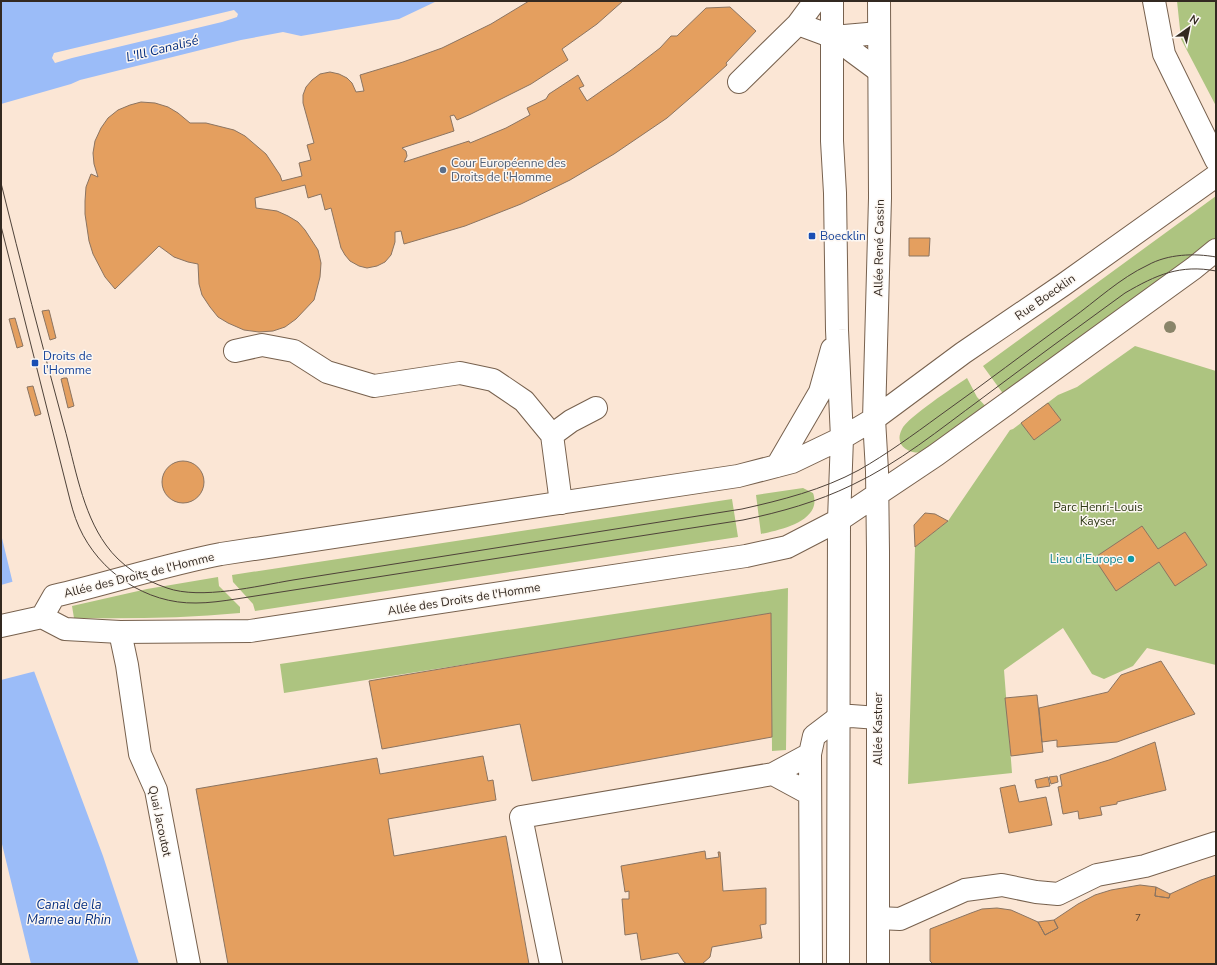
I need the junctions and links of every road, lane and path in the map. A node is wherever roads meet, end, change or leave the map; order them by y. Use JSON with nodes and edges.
{"nodes":[{"id":1,"x":815,"y":1,"type":"edge"},
{"id":2,"x":832,"y":1,"type":"edge"},
{"id":3,"x":879,"y":1,"type":"edge"},
{"id":4,"x":1154,"y":1,"type":"edge"},
{"id":5,"x":798,"y":24,"type":"junction"},
{"id":6,"x":879,"y":34,"type":"junction"},
{"id":7,"x":833,"y":37,"type":"junction"},
{"id":8,"x":879,"y":71,"type":"junction"},
{"id":9,"x":739,"y":82,"type":"dead end"},
{"id":10,"x":1216,"y":160,"type":"edge"},
{"id":11,"x":1216,"y":176,"type":"edge"},
{"id":12,"x":1216,"y":250,"type":"edge"},
{"id":13,"x":837,"y":330,"type":"junction"},
{"id":14,"x":235,"y":351,"type":"dead end"},
{"id":15,"x":596,"y":408,"type":"dead end"},
{"id":16,"x":874,"y":419,"type":"junction"},
{"id":17,"x":552,"y":435,"type":"junction"},
{"id":18,"x":842,"y":438,"type":"junction"},
{"id":19,"x":777,"y":466,"type":"junction"},
{"id":20,"x":877,"y":495,"type":"junction"},
{"id":21,"x":561,"y":503,"type":"junction"},
{"id":22,"x":839,"y":520,"type":"junction"},
{"id":23,"x":42,"y":617,"type":"junction"},
{"id":24,"x":1,"y":626,"type":"edge"},
{"id":25,"x":120,"y":632,"type":"junction"},
{"id":26,"x":839,"y":717,"type":"junction"},
{"id":27,"x":878,"y":718,"type":"junction"},
{"id":28,"x":810,"y":754,"type":"junction"},
{"id":29,"x":773,"y":774,"type":"junction"},
{"id":30,"x":810,"y":794,"type":"junction"},
{"id":31,"x":1216,"y":844,"type":"edge"},
{"id":32,"x":878,"y":918,"type":"junction"},
{"id":33,"x":189,"y":964,"type":"edge"},
{"id":34,"x":551,"y":964,"type":"edge"},
{"id":35,"x":811,"y":964,"type":"edge"},
{"id":36,"x":838,"y":964,"type":"edge"},
{"id":37,"x":878,"y":964,"type":"edge"}],
"edges":[{"from":1,"to":5,"type":"main road"},
{"from":2,"to":7,"type":"main road"},
{"from":3,"to":6,"type":"main road","name":"Allée René Cassin"},
{"from":4,"to":10,"type":"main road"},
{"from":5,"to":7,"type":"main road"},
{"from":5,"to":9,"type":"main road"},
{"from":6,"to":7,"type":"main road"},
{"from":6,"to":8,"type":"main road","name":"Allée René Cassin"},
{"from":7,"to":8,"type":"main road"},
{"from":7,"to":13,"type":"main road"},
{"from":8,"to":16,"type":"main road","name":"Allée René Cassin"},
{"from":11,"to":16,"type":"main road","name":"Rue Boecklin"},
{"from":12,"to":20,"type":"main road"},
{"from":13,"to":18,"type":"main road"},
{"from":13,"to":19,"type":"main road"},
{"from":14,"to":17,"type":"main road"},
{"from":15,"to":17,"type":"main road"},
{"from":16,"to":18,"type":"main road","name":"Allée des Droits de l'Homme"},
{"from":16,"to":20,"type":"main road","name":"Allée René Cassin"},
{"from":17,"to":21,"type":"main road"},
{"from":18,"to":19,"type":"main road","name":"Allée des Droits de l'Homme"},
{"from":18,"to":22,"type":"main road"},
{"from":19,"to":21,"type":"main road","name":"Allée des Droits de l'Homme"},
{"from":20,"to":22,"type":"main road","name":"Allée des Droits de l'Homme"},
{"from":20,"to":27,"type":"main road","name":"Allée Kastner"},
{"from":21,"to":23,"type":"main road","name":"Allée des Droits de l'Homme"},
{"from":22,"to":25,"type":"main road","name":"Allée des Droits de l'Homme"},
{"from":22,"to":26,"type":"main road"},
{"from":23,"to":24,"type":"main road"},
{"from":23,"to":25,"type":"main road","name":"Allée des Droits de l'Homme"},
{"from":25,"to":33,"type":"main road","name":"Quai Jacoutot"},
{"from":26,"to":27,"type":"main road"},
{"from":26,"to":28,"type":"main road"},
{"from":26,"to":36,"type":"main road"},
{"from":27,"to":32,"type":"main road","name":"Allée Kastner"},
{"from":28,"to":29,"type":"main road"},
{"from":28,"to":30,"type":"main road"},
{"from":29,"to":30,"type":"main road"},
{"from":29,"to":34,"type":"main road"},
{"from":30,"to":35,"type":"main road"},
{"from":31,"to":32,"type":"main road"},
{"from":32,"to":37,"type":"main road","name":"Allée Kastner"}]}
